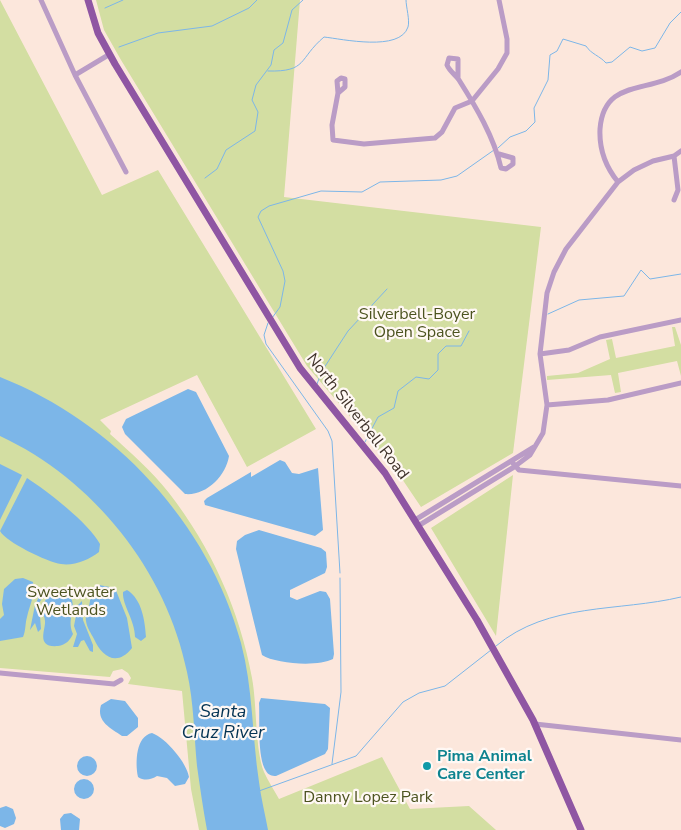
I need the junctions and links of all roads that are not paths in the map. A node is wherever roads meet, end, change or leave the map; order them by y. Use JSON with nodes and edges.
{"nodes":[{"id":1,"x":41,"y":0,"type":"edge"},
{"id":2,"x":88,"y":0,"type":"edge"},
{"id":3,"x":499,"y":0,"type":"edge"},
{"id":4,"x":110,"y":54,"type":"junction"},
{"id":5,"x":681,"y":72,"type":"edge"},
{"id":6,"x":75,"y":75,"type":"junction"},
{"id":7,"x":458,"y":78,"type":"dead end"},
{"id":8,"x":338,"y":93,"type":"dead end"},
{"id":9,"x":472,"y":101,"type":"junction"},
{"id":10,"x":681,"y":151,"type":"edge"},
{"id":11,"x":499,"y":154,"type":"dead end"},
{"id":12,"x":674,"y":156,"type":"junction"},
{"id":13,"x":126,"y":172,"type":"dead end"},
{"id":14,"x":618,"y":182,"type":"junction"},
{"id":15,"x":674,"y":200,"type":"dead end"},
{"id":16,"x":681,"y":320,"type":"edge"},
{"id":17,"x":540,"y":354,"type":"junction"},
{"id":18,"x":681,"y":384,"type":"edge"},
{"id":19,"x":547,"y":405,"type":"junction"},
{"id":20,"x":513,"y":465,"type":"junction"},
{"id":21,"x":681,"y":486,"type":"edge"},
{"id":22,"x":417,"y":523,"type":"junction"},
{"id":23,"x":0,"y":673,"type":"edge"},
{"id":24,"x":121,"y":680,"type":"dead end"},
{"id":25,"x":535,"y":724,"type":"junction"},
{"id":26,"x":681,"y":740,"type":"edge"},
{"id":27,"x":582,"y":830,"type":"edge"}],
"edges":[{"from":1,"to":6,"type":"street"},
{"from":2,"to":4,"type":"main road","name":"North Silverbell Road"},
{"from":3,"to":9,"type":"street"},
{"from":4,"to":6,"type":"street"},
{"from":4,"to":22,"type":"main road","name":"North Silverbell Road"},
{"from":5,"to":14,"type":"street"},
{"from":6,"to":13,"type":"street"},
{"from":7,"to":9,"type":"street"},
{"from":8,"to":9,"type":"street"},
{"from":9,"to":11,"type":"street"},
{"from":10,"to":12,"type":"street"},
{"from":12,"to":14,"type":"street"},
{"from":12,"to":15,"type":"street"},
{"from":14,"to":17,"type":"street"},
{"from":16,"to":17,"type":"street"},
{"from":17,"to":19,"type":"street"},
{"from":18,"to":19,"type":"street"},
{"from":19,"to":20,"type":"street"},
{"from":20,"to":21,"type":"street"},
{"from":20,"to":22,"type":"street"},
{"from":22,"to":25,"type":"main road","name":"North Silverbell Road"},
{"from":23,"to":24,"type":"street"},
{"from":25,"to":26,"type":"street"},
{"from":25,"to":27,"type":"main road","name":"North Silverbell Road"}]}
